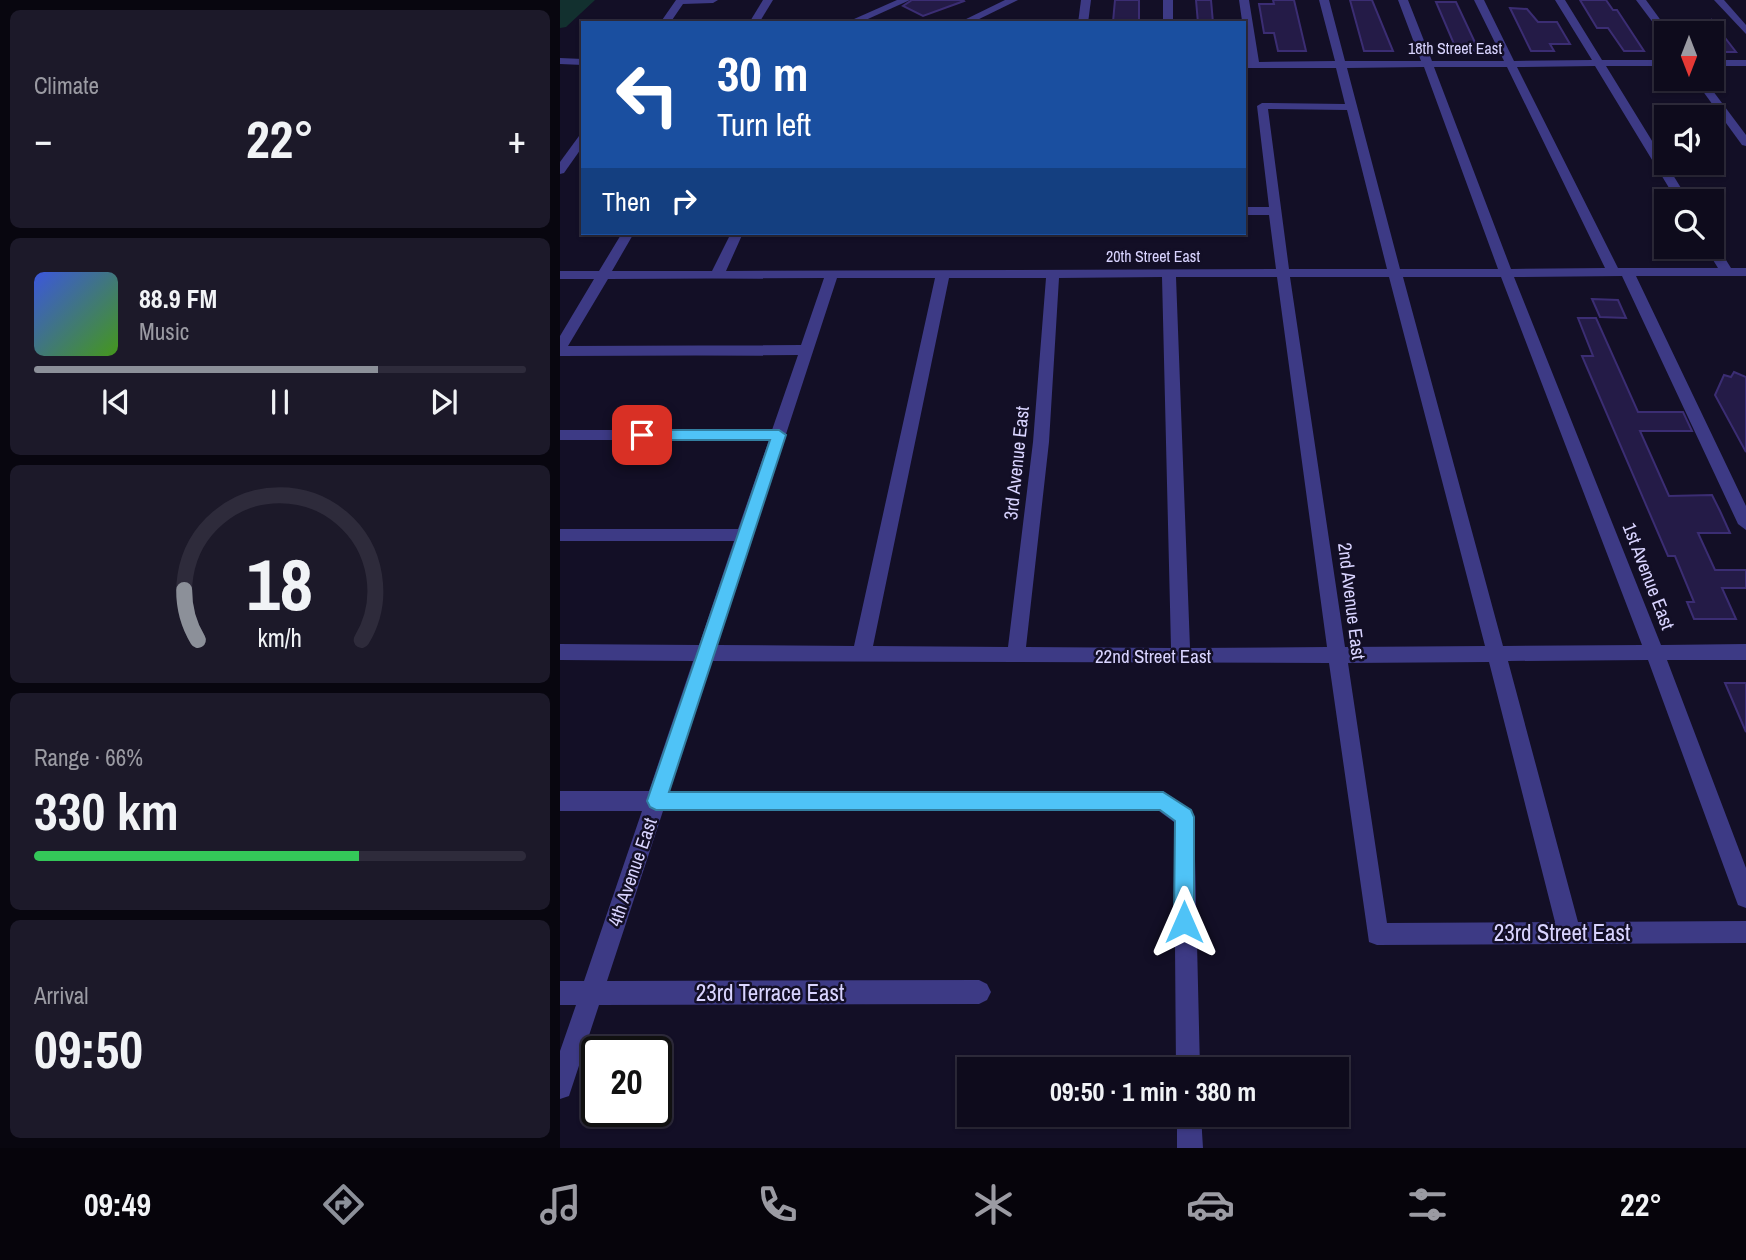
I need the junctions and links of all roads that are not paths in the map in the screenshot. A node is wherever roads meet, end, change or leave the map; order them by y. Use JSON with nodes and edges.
{"nodes":[{"id":1,"x":713,"y":0,"type":"edge"},
{"id":2,"x":768,"y":0,"type":"edge"},
{"id":3,"x":905,"y":0,"type":"edge"},
{"id":4,"x":1013,"y":0,"type":"edge"},
{"id":5,"x":1086,"y":0,"type":"edge"},
{"id":6,"x":1168,"y":0,"type":"edge"},
{"id":7,"x":1244,"y":0,"type":"edge"},
{"id":8,"x":1324,"y":0,"type":"edge"},
{"id":9,"x":1404,"y":0,"type":"edge"},
{"id":10,"x":1479,"y":0,"type":"edge"},
{"id":11,"x":1560,"y":0,"type":"edge"},
{"id":12,"x":1641,"y":0,"type":"edge"},
{"id":13,"x":1719,"y":0,"type":"edge"},
{"id":14,"x":681,"y":1,"type":"edge"},
{"id":15,"x":666,"y":21,"type":"edge"},
{"id":16,"x":755,"y":21,"type":"edge"},
{"id":17,"x":855,"y":21,"type":"edge"},
{"id":18,"x":967,"y":21,"type":"edge"},
{"id":19,"x":1083,"y":21,"type":"edge"},
{"id":20,"x":1168,"y":21,"type":"edge"},
{"id":21,"x":1246,"y":21,"type":"edge"},
{"id":22,"x":1656,"y":21,"type":"edge"},
{"id":23,"x":1246,"y":26,"type":"edge"},
{"id":24,"x":1746,"y":32,"type":"edge"},
{"id":25,"x":560,"y":61,"type":"edge"},
{"id":26,"x":581,"y":62,"type":"edge"},
{"id":27,"x":1654,"y":63,"type":"edge"},
{"id":28,"x":1724,"y":63,"type":"edge"},
{"id":29,"x":1746,"y":63,"type":"edge"},
{"id":30,"x":1340,"y":64,"type":"junction"},
{"id":31,"x":1429,"y":64,"type":"junction"},
{"id":32,"x":1510,"y":64,"type":"junction"},
{"id":33,"x":1599,"y":64,"type":"junction"},
{"id":34,"x":1249,"y":65,"type":"edge"},
{"id":35,"x":1708,"y":91,"type":"edge"},
{"id":36,"x":1351,"y":107,"type":"junction"},
{"id":37,"x":581,"y":141,"type":"edge"},
{"id":38,"x":1746,"y":143,"type":"edge"},
{"id":39,"x":560,"y":170,"type":"edge"},
{"id":40,"x":1677,"y":189,"type":"edge"},
{"id":41,"x":1246,"y":211,"type":"edge"},
{"id":42,"x":1275,"y":211,"type":"junction"},
{"id":43,"x":627,"y":235,"type":"edge"},
{"id":44,"x":736,"y":235,"type":"edge"},
{"id":45,"x":1719,"y":259,"type":"edge"},
{"id":46,"x":1620,"y":272,"type":"junction"},
{"id":47,"x":1727,"y":272,"type":"junction"},
{"id":48,"x":1746,"y":272,"type":"edge"},
{"id":49,"x":1283,"y":273,"type":"junction"},
{"id":50,"x":1393,"y":273,"type":"junction"},
{"id":51,"x":1506,"y":273,"type":"junction"},
{"id":52,"x":832,"y":274,"type":"junction"},
{"id":53,"x":943,"y":274,"type":"junction"},
{"id":54,"x":1053,"y":274,"type":"junction"},
{"id":55,"x":1169,"y":274,"type":"junction"},
{"id":56,"x":560,"y":275,"type":"edge"},
{"id":57,"x":603,"y":275,"type":"junction"},
{"id":58,"x":718,"y":275,"type":"junction"},
{"id":59,"x":560,"y":349,"type":"edge"},
{"id":60,"x":807,"y":350,"type":"junction"},
{"id":61,"x":560,"y":435,"type":"edge"},
{"id":62,"x":779,"y":435,"type":"junction"},
{"id":63,"x":1746,"y":524,"type":"edge"},
{"id":64,"x":560,"y":535,"type":"edge"},
{"id":65,"x":746,"y":535,"type":"junction"},
{"id":66,"x":560,"y":652,"type":"edge"},
{"id":67,"x":1746,"y":652,"type":"edge"},
{"id":68,"x":706,"y":653,"type":"junction"},
{"id":69,"x":1656,"y":653,"type":"junction"},
{"id":70,"x":862,"y":654,"type":"junction"},
{"id":71,"x":1497,"y":654,"type":"junction"},
{"id":72,"x":1016,"y":655,"type":"junction"},
{"id":73,"x":1338,"y":655,"type":"junction"},
{"id":74,"x":1181,"y":656,"type":"junction"},
{"id":75,"x":560,"y":801,"type":"edge"},
{"id":76,"x":656,"y":801,"type":"junction"},
{"id":77,"x":1746,"y":897,"type":"edge"},
{"id":78,"x":1569,"y":931,"type":"junction"},
{"id":79,"x":1746,"y":932,"type":"edge"},
{"id":80,"x":1377,"y":934,"type":"joint"},
{"id":81,"x":979,"y":992,"type":"dead end"},
{"id":82,"x":560,"y":993,"type":"edge"},
{"id":83,"x":592,"y":993,"type":"junction"},
{"id":84,"x":1188,"y":1057,"type":"edge"},
{"id":85,"x":560,"y":1087,"type":"edge"},
{"id":86,"x":1189,"y":1127,"type":"edge"},
{"id":87,"x":1190,"y":1148,"type":"edge"}],
"edges":[{"from":1,"to":14,"type":"street"},
{"from":2,"to":16,"type":"street"},
{"from":3,"to":17,"type":"street"},
{"from":4,"to":18,"type":"street"},
{"from":5,"to":19,"type":"street"},
{"from":6,"to":20,"type":"street"},
{"from":7,"to":21,"type":"street"},
{"from":8,"to":30,"type":"street"},
{"from":9,"to":31,"type":"street","name":"1st Avenue East"},
{"from":10,"to":32,"type":"street"},
{"from":11,"to":33,"type":"street"},
{"from":12,"to":22,"type":"street"},
{"from":13,"to":24,"type":"street"},
{"from":14,"to":15,"type":"street"},
{"from":23,"to":34,"type":"street"},
{"from":25,"to":26,"type":"street"},
{"from":27,"to":33,"type":"street","name":"18th Street East"},
{"from":28,"to":29,"type":"street"},
{"from":30,"to":31,"type":"street","name":"18th Street East"},
{"from":30,"to":34,"type":"street","name":"18th Street East"},
{"from":30,"to":36,"type":"street"},
{"from":31,"to":32,"type":"street","name":"18th Street East"},
{"from":31,"to":51,"type":"street","name":"1st Avenue East"},
{"from":32,"to":33,"type":"street","name":"18th Street East"},
{"from":32,"to":46,"type":"street"},
{"from":33,"to":40,"type":"street"},
{"from":35,"to":38,"type":"street"},
{"from":36,"to":42,"type":"street","name":"2nd Avenue East"},
{"from":36,"to":50,"type":"street"},
{"from":37,"to":39,"type":"street"},
{"from":41,"to":42,"type":"street"},
{"from":42,"to":49,"type":"street","name":"2nd Avenue East"},
{"from":43,"to":57,"type":"street"},
{"from":44,"to":58,"type":"street"},
{"from":45,"to":47,"type":"street"},
{"from":46,"to":47,"type":"street","name":"20th Street East"},
{"from":46,"to":51,"type":"street","name":"20th Street East"},
{"from":46,"to":63,"type":"street"},
{"from":47,"to":48,"type":"street","name":"20th Street East"},
{"from":49,"to":50,"type":"street","name":"20th Street East"},
{"from":49,"to":55,"type":"street","name":"20th Street East"},
{"from":49,"to":73,"type":"street","name":"2nd Avenue East"},
{"from":50,"to":51,"type":"street","name":"20th Street East"},
{"from":50,"to":71,"type":"street"},
{"from":51,"to":69,"type":"street","name":"1st Avenue East"},
{"from":52,"to":53,"type":"street","name":"20th Street East"},
{"from":52,"to":58,"type":"street","name":"20th Street East"},
{"from":52,"to":60,"type":"street","name":"4th Avenue East"},
{"from":53,"to":54,"type":"street","name":"20th Street East"},
{"from":53,"to":70,"type":"street"},
{"from":54,"to":55,"type":"street","name":"20th Street East"},
{"from":54,"to":72,"type":"street","name":"3rd Avenue East"},
{"from":55,"to":74,"type":"street"},
{"from":56,"to":57,"type":"street","name":"20th Street East"},
{"from":57,"to":58,"type":"street","name":"20th Street East"},
{"from":57,"to":59,"type":"street"},
{"from":59,"to":60,"type":"street"},
{"from":60,"to":62,"type":"street","name":"4th Avenue East"},
{"from":61,"to":62,"type":"street"},
{"from":62,"to":65,"type":"street","name":"4th Avenue East"},
{"from":64,"to":65,"type":"street"},
{"from":65,"to":68,"type":"street","name":"4th Avenue East"},
{"from":66,"to":68,"type":"street","name":"22nd Street East"},
{"from":67,"to":69,"type":"street","name":"22nd Street East"},
{"from":68,"to":70,"type":"street","name":"22nd Street East"},
{"from":68,"to":76,"type":"street","name":"4th Avenue East"},
{"from":69,"to":71,"type":"street","name":"22nd Street East"},
{"from":69,"to":77,"type":"street","name":"1st Avenue East"},
{"from":70,"to":72,"type":"street","name":"22nd Street East"},
{"from":71,"to":73,"type":"street","name":"22nd Street East"},
{"from":71,"to":78,"type":"street"},
{"from":72,"to":74,"type":"street","name":"22nd Street East"},
{"from":73,"to":74,"type":"street","name":"22nd Street East"},
{"from":73,"to":80,"type":"street","name":"2nd Avenue East"},
{"from":75,"to":76,"type":"street"},
{"from":76,"to":83,"type":"street","name":"4th Avenue East"},
{"from":76,"to":84,"type":"street"},
{"from":78,"to":79,"type":"street","name":"23rd Street East"},
{"from":78,"to":80,"type":"street","name":"23rd Street East"},
{"from":81,"to":83,"type":"street","name":"23rd Terrace East"},
{"from":82,"to":83,"type":"street","name":"23rd Terrace East"},
{"from":83,"to":85,"type":"street","name":"4th Avenue East"},
{"from":86,"to":87,"type":"street"}]}
